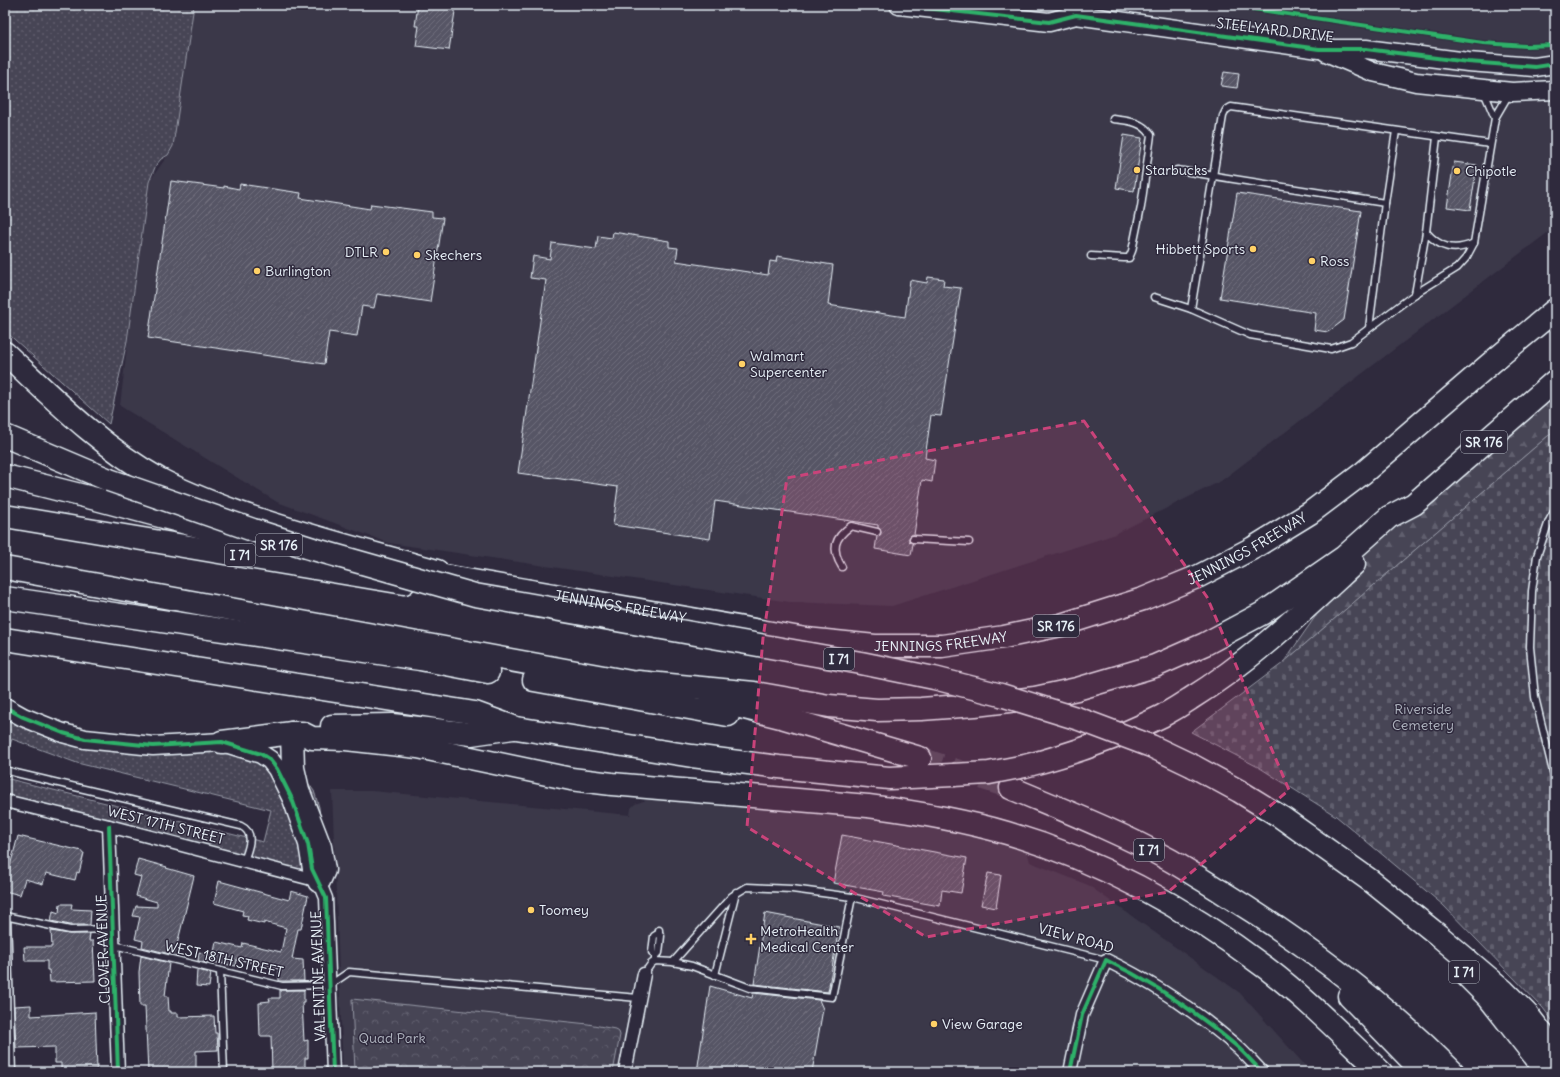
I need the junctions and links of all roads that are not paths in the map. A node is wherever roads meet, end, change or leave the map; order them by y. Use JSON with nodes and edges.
{"nodes":[{"id":1,"x":899,"y":5,"type":"edge"},
{"id":2,"x":1070,"y":10,"type":"edge"},
{"id":3,"x":1319,"y":49,"type":"junction"},
{"id":4,"x":1555,"y":64,"type":"edge"},
{"id":5,"x":1483,"y":89,"type":"junction"},
{"id":6,"x":1555,"y":90,"type":"edge"},
{"id":7,"x":1511,"y":92,"type":"junction"},
{"id":8,"x":1495,"y":118,"type":"junction"},
{"id":9,"x":1113,"y":119,"type":"dead end"},
{"id":10,"x":1396,"y":131,"type":"junction"},
{"id":11,"x":1438,"y":137,"type":"junction"},
{"id":12,"x":1490,"y":144,"type":"junction"},
{"id":13,"x":1177,"y":170,"type":"dead end"},
{"id":14,"x":1212,"y":176,"type":"junction"},
{"id":15,"x":1385,"y":203,"type":"junction"},
{"id":16,"x":1426,"y":232,"type":"junction"},
{"id":17,"x":1474,"y":243,"type":"junction"},
{"id":18,"x":1092,"y":256,"type":"dead end"},
{"id":19,"x":1415,"y":294,"type":"junction"},
{"id":20,"x":1154,"y":297,"type":"dead end"},
{"id":21,"x":1191,"y":309,"type":"junction"},
{"id":22,"x":1555,"y":310,"type":"edge"},
{"id":23,"x":1369,"y":328,"type":"junction"},
{"id":24,"x":5,"y":353,"type":"edge"},
{"id":25,"x":1555,"y":381,"type":"edge"},
{"id":26,"x":5,"y":436,"type":"edge"},
{"id":27,"x":5,"y":448,"type":"edge"},
{"id":28,"x":5,"y":466,"type":"edge"},
{"id":29,"x":5,"y":476,"type":"edge"},
{"id":30,"x":109,"y":480,"type":"junction"},
{"id":31,"x":96,"y":499,"type":"junction"},
{"id":32,"x":1414,"y":504,"type":"junction"},
{"id":33,"x":1555,"y":510,"type":"edge"},
{"id":34,"x":5,"y":516,"type":"edge"},
{"id":35,"x":877,"y":532,"type":"dead end"},
{"id":36,"x":913,"y":539,"type":"dead end"},
{"id":37,"x":969,"y":542,"type":"dead end"},
{"id":38,"x":842,"y":567,"type":"dead end"},
{"id":39,"x":5,"y":568,"type":"edge"},
{"id":40,"x":470,"y":587,"type":"junction"},
{"id":41,"x":5,"y":598,"type":"edge"},
{"id":42,"x":5,"y":639,"type":"edge"},
{"id":43,"x":638,"y":682,"type":"junction"},
{"id":44,"x":5,"y":708,"type":"edge"},
{"id":45,"x":516,"y":728,"type":"junction"},
{"id":46,"x":831,"y":731,"type":"junction"},
{"id":47,"x":297,"y":733,"type":"junction"},
{"id":48,"x":222,"y":742,"type":"junction"},
{"id":49,"x":920,"y":758,"type":"tunnel mouth"},
{"id":50,"x":5,"y":773,"type":"edge"},
{"id":51,"x":1555,"y":780,"type":"edge"},
{"id":52,"x":1011,"y":788,"type":"tunnel mouth"},
{"id":53,"x":5,"y":801,"type":"edge"},
{"id":54,"x":109,"y":826,"type":"junction"},
{"id":55,"x":244,"y":861,"type":"junction"},
{"id":56,"x":319,"y":880,"type":"junction"},
{"id":57,"x":1371,"y":881,"type":"junction"},
{"id":58,"x":736,"y":892,"type":"junction"},
{"id":59,"x":852,"y":898,"type":"junction"},
{"id":60,"x":6,"y":916,"type":"edge"},
{"id":61,"x":113,"y":929,"type":"junction"},
{"id":62,"x":1279,"y":929,"type":"junction"},
{"id":63,"x":659,"y":932,"type":"dead end"},
{"id":64,"x":114,"y":945,"type":"junction"},
{"id":65,"x":655,"y":958,"type":"junction"},
{"id":66,"x":1106,"y":960,"type":"junction"},
{"id":67,"x":674,"y":962,"type":"junction"},
{"id":68,"x":220,"y":971,"type":"junction"},
{"id":69,"x":644,"y":974,"type":"joint"},
{"id":70,"x":715,"y":975,"type":"junction"},
{"id":71,"x":330,"y":985,"type":"junction"},
{"id":72,"x":638,"y":998,"type":"junction"},
{"id":73,"x":1555,"y":1050,"type":"edge"},
{"id":74,"x":12,"y":1072,"type":"edge"},
{"id":75,"x":118,"y":1072,"type":"edge"},
{"id":76,"x":224,"y":1072,"type":"edge"},
{"id":77,"x":333,"y":1072,"type":"edge"},
{"id":78,"x":625,"y":1072,"type":"edge"},
{"id":79,"x":1070,"y":1072,"type":"edge"},
{"id":80,"x":1262,"y":1072,"type":"edge"},
{"id":81,"x":1381,"y":1072,"type":"edge"},
{"id":82,"x":1422,"y":1072,"type":"edge"},
{"id":83,"x":1453,"y":1072,"type":"edge"},
{"id":84,"x":1547,"y":1072,"type":"edge"}],
"edges":[{"from":1,"to":2,"type":"street","name":"STEELYARD DRIVE"},
{"from":2,"to":3,"type":"street","name":"STEELYARD DRIVE"},
{"from":3,"to":4,"type":"street","name":"STEELYARD DRIVE"},
{"from":3,"to":5,"type":"street","name":"STEELYARD DRIVE"},
{"from":5,"to":7,"type":"street","name":"STEELYARD DRIVE"},
{"from":5,"to":8,"type":"lane"},
{"from":6,"to":7,"type":"street","name":"STEELYARD DRIVE"},
{"from":7,"to":8,"type":"lane"},
{"from":8,"to":12,"type":"lane"},
{"from":9,"to":18,"type":"lane"},
{"from":10,"to":11,"type":"lane"},
{"from":10,"to":14,"type":"lane"},
{"from":10,"to":15,"type":"lane"},
{"from":11,"to":12,"type":"lane"},
{"from":11,"to":16,"type":"lane"},
{"from":12,"to":17,"type":"lane"},
{"from":13,"to":14,"type":"lane"},
{"from":14,"to":15,"type":"lane"},
{"from":14,"to":21,"type":"lane"},
{"from":15,"to":23,"type":"lane"},
{"from":16,"to":17,"type":"lane"},
{"from":16,"to":19,"type":"lane"},
{"from":17,"to":19,"type":"lane"},
{"from":19,"to":23,"type":"lane"},
{"from":20,"to":21,"type":"lane"},
{"from":21,"to":23,"type":"lane"},
{"from":22,"to":40,"type":"highway","name":"JENNINGS FREEWAY","number":"SR 176"},
{"from":24,"to":40,"type":"highway"},
{"from":25,"to":32,"type":"highway","number":"SR 176"},
{"from":26,"to":30,"type":"highway"},
{"from":27,"to":30,"type":"highway"},
{"from":28,"to":31,"type":"highway"},
{"from":29,"to":31,"type":"highway","number":"SR 176"},
{"from":30,"to":40,"type":"highway","bridge":true},
{"from":31,"to":40,"type":"highway","name":"JENNINGS FREEWAY","number":"SR 176"},
{"from":32,"to":43,"type":"highway","number":"SR 176"},
{"from":32,"to":45,"type":"highway","bridge":true},
{"from":33,"to":51,"type":"lane"},
{"from":34,"to":40,"type":"highway","number":"I 71","bridge":true},
{"from":35,"to":38,"type":"lane"},
{"from":36,"to":37,"type":"lane"},
{"from":39,"to":43,"type":"highway"},
{"from":40,"to":57,"type":"highway","number":"I 71","bridge":true},
{"from":41,"to":46,"type":"highway"},
{"from":42,"to":45,"type":"highway"},
{"from":43,"to":46,"type":"highway"},
{"from":44,"to":48,"type":"street"},
{"from":45,"to":47,"type":"highway"},
{"from":46,"to":49,"type":"highway"},
{"from":47,"to":48,"type":"highway"},
{"from":47,"to":56,"type":"highway"},
{"from":47,"to":81,"type":"highway"},
{"from":48,"to":56,"type":"street"},
{"from":50,"to":55,"type":"lane"},
{"from":52,"to":62,"type":"highway","number":"I 71"},
{"from":53,"to":54,"type":"street","name":"WEST 17TH STREET"},
{"from":54,"to":55,"type":"street","name":"WEST 17TH STREET"},
{"from":54,"to":61,"type":"street","name":"CLOVER AVENUE"},
{"from":55,"to":56,"type":"street","name":"WEST 17TH STREET"},
{"from":56,"to":71,"type":"street","name":"VALENTINE AVENUE"},
{"from":57,"to":73,"type":"highway"},
{"from":57,"to":84,"type":"highway","number":"I 71"},
{"from":58,"to":59,"type":"lane","name":"VIEW ROAD"},
{"from":58,"to":67,"type":"lane"},
{"from":58,"to":70,"type":"lane"},
{"from":59,"to":66,"type":"lane","name":"VIEW ROAD"},
{"from":59,"to":70,"type":"lane"},
{"from":60,"to":61,"type":"lane"},
{"from":60,"to":74,"type":"lane"},
{"from":61,"to":64,"type":"street","name":"CLOVER AVENUE"},
{"from":62,"to":82,"type":"highway"},
{"from":62,"to":83,"type":"highway","number":"I 71"},
{"from":63,"to":65,"type":"lane"},
{"from":64,"to":68,"type":"lane","name":"WEST 18TH STREET"},
{"from":64,"to":75,"type":"street","name":"CLOVER AVENUE"},
{"from":65,"to":67,"type":"lane"},
{"from":65,"to":69,"type":"lane"},
{"from":66,"to":79,"type":"street"},
{"from":66,"to":80,"type":"street","name":"VIEW ROAD"},
{"from":67,"to":70,"type":"lane"},
{"from":68,"to":71,"type":"lane","name":"WEST 18TH STREET"},
{"from":68,"to":76,"type":"lane"},
{"from":69,"to":72,"type":"street"},
{"from":71,"to":72,"type":"lane"},
{"from":71,"to":77,"type":"street","name":"VALENTINE AVENUE"},
{"from":72,"to":78,"type":"street"}]}
